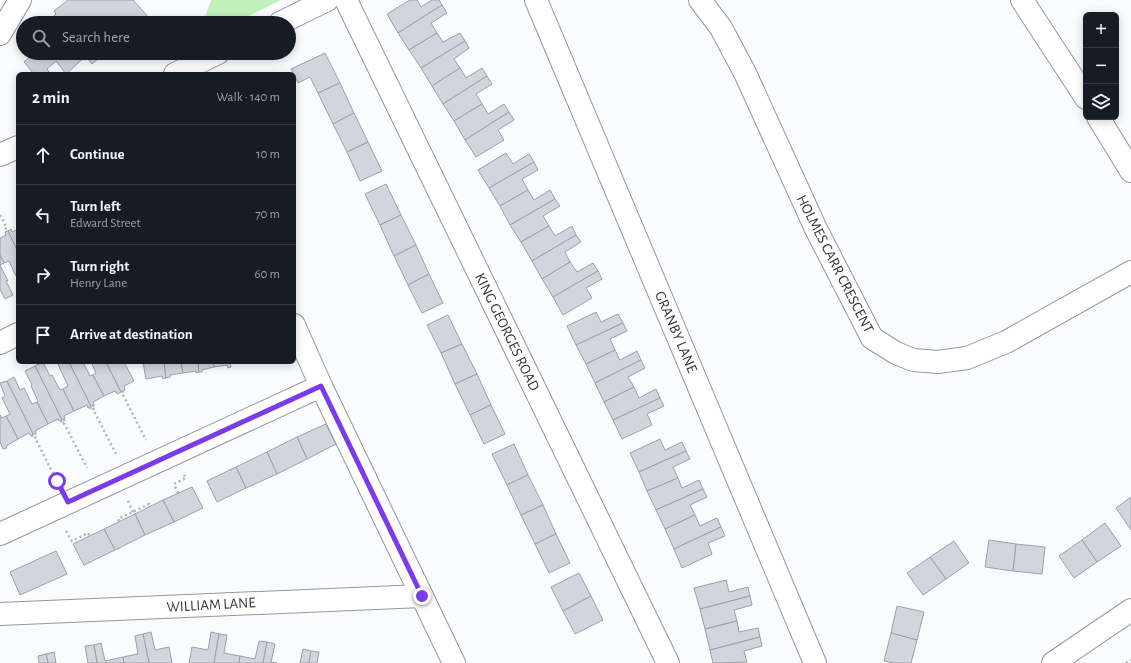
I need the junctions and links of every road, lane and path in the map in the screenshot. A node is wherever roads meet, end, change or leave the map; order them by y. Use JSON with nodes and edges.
{"nodes":[{"id":1,"x":20,"y":0,"type":"edge"},
{"id":2,"x":328,"y":0,"type":"edge"},
{"id":3,"x":346,"y":0,"type":"edge"},
{"id":4,"x":536,"y":0,"type":"edge"},
{"id":5,"x":700,"y":0,"type":"edge"},
{"id":6,"x":1022,"y":0,"type":"edge"},
{"id":7,"x":295,"y":16,"type":"edge"},
{"id":8,"x":0,"y":34,"type":"edge"},
{"id":9,"x":205,"y":60,"type":"edge"},
{"id":10,"x":182,"y":72,"type":"edge"},
{"id":11,"x":1083,"y":93,"type":"edge"},
{"id":12,"x":1100,"y":120,"type":"edge"},
{"id":13,"x":16,"y":148,"type":"edge"},
{"id":14,"x":0,"y":156,"type":"edge"},
{"id":15,"x":1131,"y":171,"type":"edge"},
{"id":16,"x":0,"y":214,"type":"edge"},
{"id":17,"x":7,"y":230,"type":"dead end"},
{"id":18,"x":1131,"y":272,"type":"edge"},
{"id":19,"x":296,"y":330,"type":"edge"},
{"id":20,"x":16,"y":335,"type":"edge"},
{"id":21,"x":0,"y":343,"type":"edge"},
{"id":22,"x":321,"y":386,"type":"junction"},
{"id":23,"x":121,"y":392,"type":"dead end"},
{"id":24,"x":92,"y":406,"type":"dead end"},
{"id":25,"x":62,"y":420,"type":"dead end"},
{"id":26,"x":33,"y":434,"type":"dead end"},
{"id":27,"x":156,"y":461,"type":"junction"},
{"id":28,"x":127,"y":475,"type":"junction"},
{"id":29,"x":97,"y":489,"type":"junction"},
{"id":30,"x":68,"y":502,"type":"junction"},
{"id":31,"x":150,"y":507,"type":"dead end"},
{"id":32,"x":120,"y":522,"type":"dead end"},
{"id":33,"x":0,"y":534,"type":"edge"},
{"id":34,"x":422,"y":596,"type":"junction"},
{"id":35,"x":1131,"y":610,"type":"edge"},
{"id":36,"x":0,"y":614,"type":"edge"},
{"id":37,"x":1131,"y":660,"type":"edge"},
{"id":38,"x":454,"y":663,"type":"edge"},
{"id":39,"x":668,"y":663,"type":"edge"},
{"id":40,"x":815,"y":663,"type":"edge"},
{"id":41,"x":1053,"y":663,"type":"edge"},
{"id":42,"x":1126,"y":663,"type":"edge"}],
"edges":[{"from":1,"to":8,"type":"street"},
{"from":2,"to":7,"type":"street"},
{"from":3,"to":39,"type":"street","name":"KING GEORGES ROAD"},
{"from":4,"to":40,"type":"street","name":"GRANBY LANE"},
{"from":5,"to":18,"type":"street","name":"HOLMES CARR CRESCENT"},
{"from":6,"to":11,"type":"street"},
{"from":9,"to":10,"type":"street"},
{"from":12,"to":15,"type":"street"},
{"from":13,"to":14,"type":"street"},
{"from":16,"to":17,"type":"path"},
{"from":19,"to":22,"type":"street"},
{"from":20,"to":21,"type":"street"},
{"from":22,"to":27,"type":"street"},
{"from":22,"to":34,"type":"street"},
{"from":23,"to":27,"type":"path"},
{"from":24,"to":28,"type":"path"},
{"from":25,"to":29,"type":"path"},
{"from":26,"to":30,"type":"path"},
{"from":27,"to":28,"type":"street"},
{"from":28,"to":29,"type":"street"},
{"from":29,"to":30,"type":"street"},
{"from":30,"to":33,"type":"street"},
{"from":31,"to":32,"type":"path"},
{"from":34,"to":36,"type":"street","name":"WILLIAM LANE"},
{"from":34,"to":38,"type":"street"},
{"from":35,"to":41,"type":"street"},
{"from":37,"to":42,"type":"path"}]}
